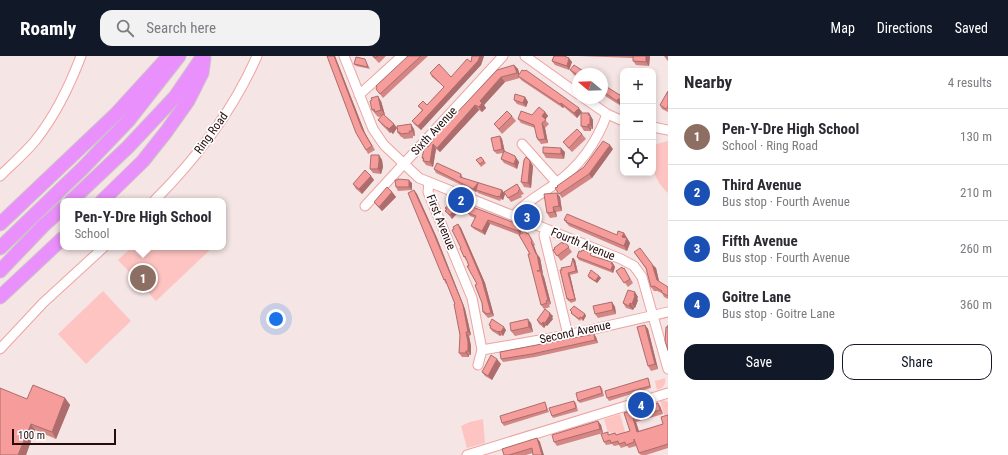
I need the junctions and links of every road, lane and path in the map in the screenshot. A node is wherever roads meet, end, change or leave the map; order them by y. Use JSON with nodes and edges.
{"nodes":[{"id":1,"x":82,"y":56,"type":"edge"},
{"id":2,"x":169,"y":56,"type":"edge"},
{"id":3,"x":179,"y":56,"type":"edge"},
{"id":4,"x":203,"y":56,"type":"edge"},
{"id":5,"x":257,"y":56,"type":"edge"},
{"id":6,"x":344,"y":56,"type":"edge"},
{"id":7,"x":402,"y":56,"type":"edge"},
{"id":8,"x":503,"y":56,"type":"edge"},
{"id":9,"x":525,"y":56,"type":"edge"},
{"id":10,"x":572,"y":90,"type":"edge"},
{"id":11,"x":359,"y":95,"type":"junction"},
{"id":12,"x":593,"y":104,"type":"edge"},
{"id":13,"x":607,"y":114,"type":"junction"},
{"id":14,"x":620,"y":120,"type":"edge"},
{"id":15,"x":656,"y":128,"type":"edge"},
{"id":16,"x":668,"y":130,"type":"edge"},
{"id":17,"x":522,"y":144,"type":"dead end"},
{"id":18,"x":404,"y":164,"type":"junction"},
{"id":19,"x":0,"y":176,"type":"edge"},
{"id":20,"x":429,"y":182,"type":"junction"},
{"id":21,"x":557,"y":183,"type":"junction"},
{"id":22,"x":74,"y":198,"type":"edge"},
{"id":23,"x":105,"y":198,"type":"edge"},
{"id":24,"x":157,"y":198,"type":"edge"},
{"id":25,"x":365,"y":206,"type":"dead end"},
{"id":26,"x":60,"y":211,"type":"edge"},
{"id":27,"x":514,"y":216,"type":"junction"},
{"id":28,"x":0,"y":224,"type":"edge"},
{"id":29,"x":546,"y":229,"type":"junction"},
{"id":30,"x":60,"y":241,"type":"edge"},
{"id":31,"x":0,"y":248,"type":"edge"},
{"id":32,"x":101,"y":250,"type":"edge"},
{"id":33,"x":0,"y":271,"type":"edge"},
{"id":34,"x":0,"y":297,"type":"edge"},
{"id":35,"x":668,"y":312,"type":"edge"},
{"id":36,"x":653,"y":315,"type":"junction"},
{"id":37,"x":568,"y":334,"type":"junction"},
{"id":38,"x":0,"y":349,"type":"edge"},
{"id":39,"x":482,"y":350,"type":"junction"},
{"id":40,"x":478,"y":365,"type":"dead end"},
{"id":41,"x":668,"y":369,"type":"edge"},
{"id":42,"x":668,"y":393,"type":"edge"},
{"id":43,"x":479,"y":453,"type":"edge"},
{"id":44,"x":467,"y":455,"type":"edge"}],
"edges":[{"from":1,"to":19,"type":"street"},
{"from":2,"to":28,"type":"highway"},
{"from":3,"to":31,"type":"highway"},
{"from":4,"to":22,"type":"highway"},
{"from":4,"to":23,"type":"highway"},
{"from":5,"to":24,"type":"street","name":"Ring Road"},
{"from":6,"to":11,"type":"street","name":"First Avenue"},
{"from":7,"to":11,"type":"street"},
{"from":8,"to":18,"type":"street","name":"Sixth Avenue"},
{"from":9,"to":10,"type":"street"},
{"from":11,"to":18,"type":"street","name":"First Avenue"},
{"from":12,"to":13,"type":"street"},
{"from":13,"to":14,"type":"street"},
{"from":13,"to":21,"type":"street"},
{"from":15,"to":16,"type":"street"},
{"from":17,"to":21,"type":"street"},
{"from":18,"to":20,"type":"street","name":"First Avenue"},
{"from":18,"to":25,"type":"street","name":"Sixth Avenue"},
{"from":20,"to":27,"type":"street","name":"Fourth Avenue"},
{"from":20,"to":39,"type":"street","name":"First Avenue"},
{"from":21,"to":27,"type":"street"},
{"from":26,"to":33,"type":"highway"},
{"from":27,"to":29,"type":"street","name":"Fourth Avenue"},
{"from":29,"to":36,"type":"street","name":"Fourth Avenue"},
{"from":29,"to":37,"type":"street"},
{"from":30,"to":34,"type":"highway"},
{"from":32,"to":38,"type":"street"},
{"from":35,"to":36,"type":"street","name":"Second Avenue"},
{"from":36,"to":37,"type":"street","name":"Second Avenue"},
{"from":36,"to":41,"type":"street","name":"Fourth Avenue"},
{"from":37,"to":39,"type":"street","name":"Second Avenue"},
{"from":39,"to":40,"type":"street","name":"First Avenue"},
{"from":42,"to":43,"type":"street"},
{"from":43,"to":44,"type":"street"}]}
